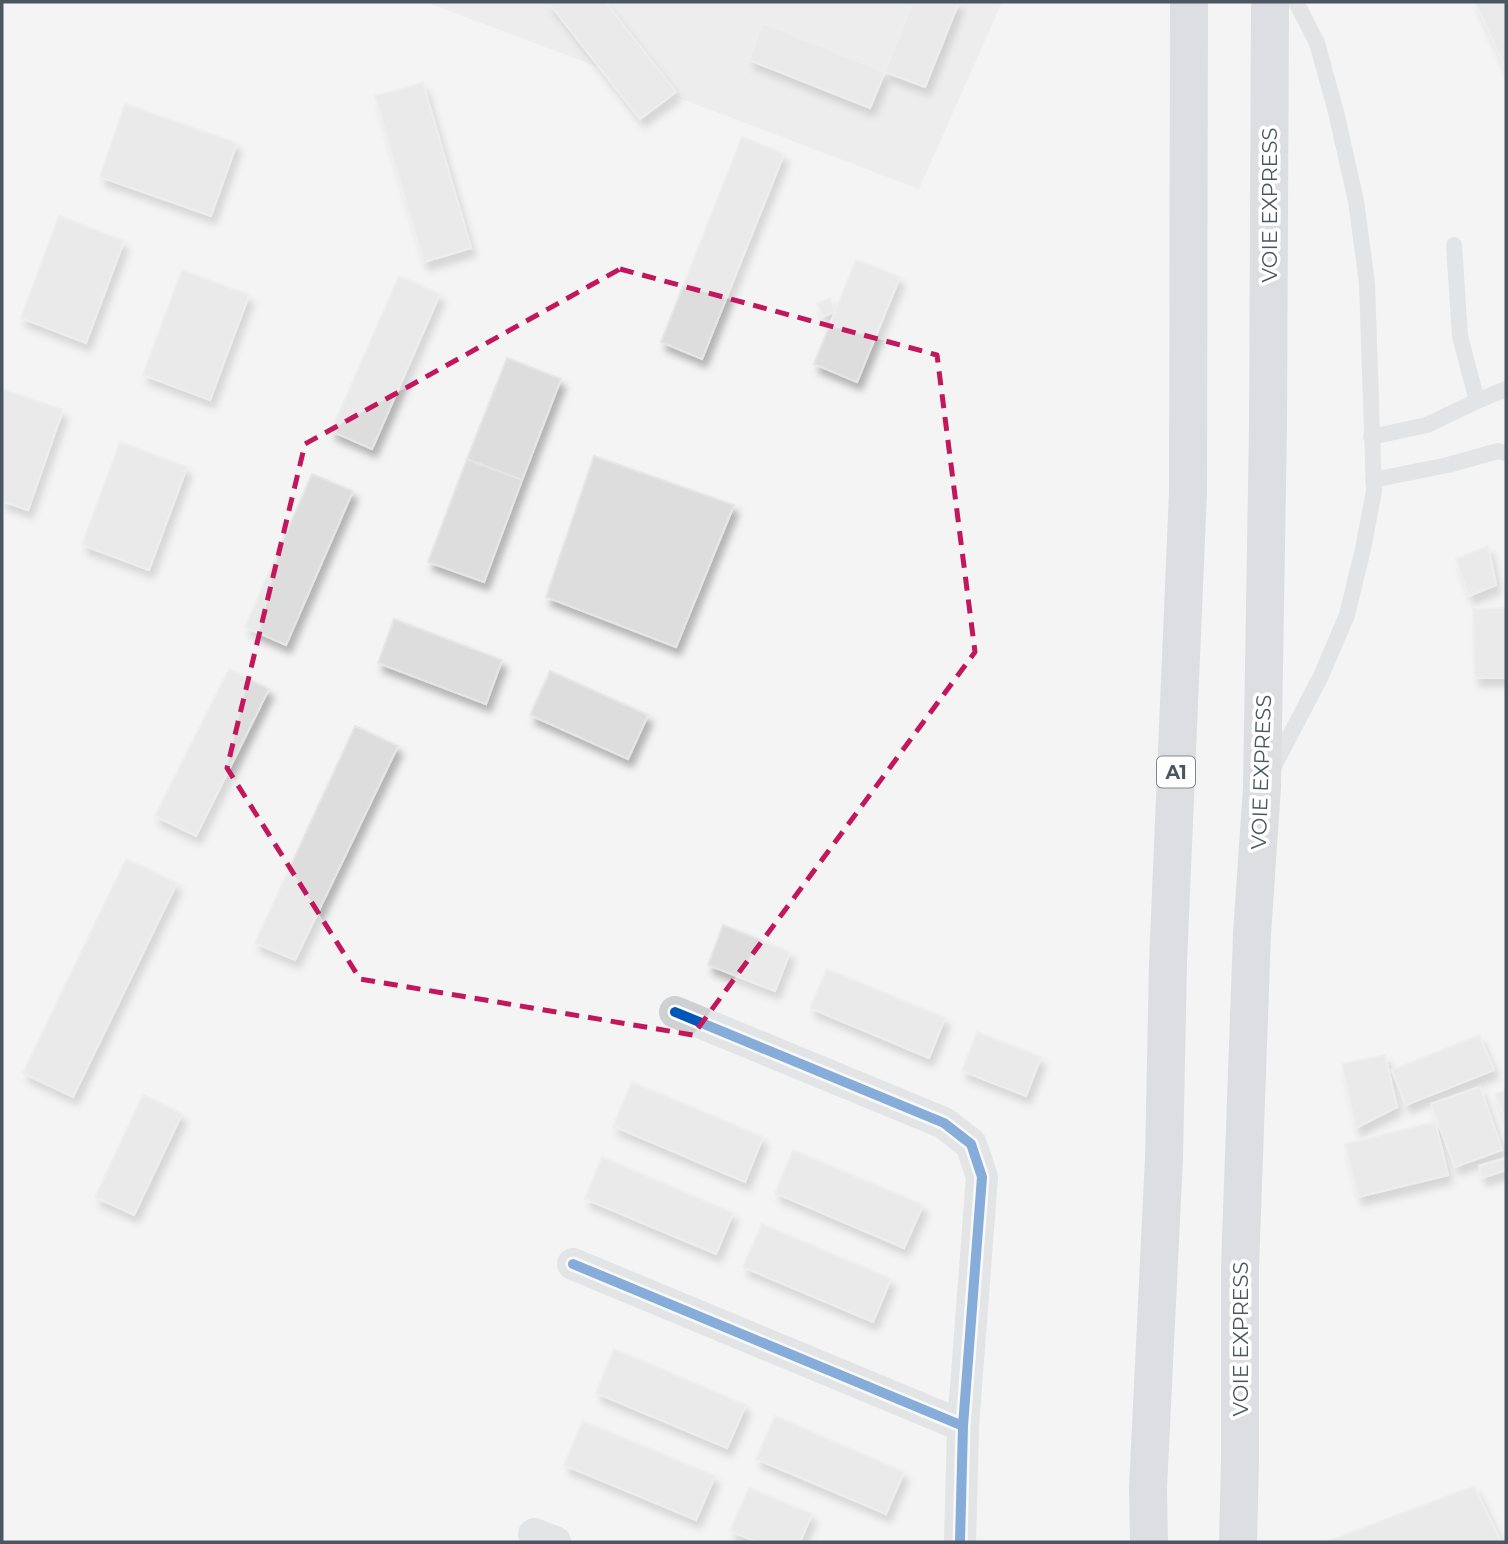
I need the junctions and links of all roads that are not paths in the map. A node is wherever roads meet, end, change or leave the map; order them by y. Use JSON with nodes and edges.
{"nodes":[{"id":1,"x":1189,"y":2,"type":"edge"},
{"id":2,"x":1270,"y":2,"type":"edge"},
{"id":3,"x":1296,"y":2,"type":"edge"},
{"id":4,"x":1454,"y":245,"type":"dead end"},
{"id":5,"x":1506,"y":389,"type":"edge"},
{"id":6,"x":1477,"y":401,"type":"junction"},
{"id":7,"x":1371,"y":437,"type":"junction"},
{"id":8,"x":1506,"y":453,"type":"edge"},
{"id":9,"x":1373,"y":480,"type":"junction"},
{"id":10,"x":1262,"y":787,"type":"junction"},
{"id":11,"x":675,"y":1012,"type":"dead end"},
{"id":12,"x":573,"y":1264,"type":"dead end"},
{"id":13,"x":963,"y":1426,"type":"junction"},
{"id":14,"x":960,"y":1542,"type":"edge"},
{"id":15,"x":1149,"y":1542,"type":"edge"},
{"id":16,"x":1237,"y":1542,"type":"edge"}],
"edges":[{"from":1,"to":15,"type":"highway","number":"A1"},
{"from":2,"to":10,"type":"highway","name":"VOIE EXPRESS"},
{"from":3,"to":7,"type":"lane"},
{"from":4,"to":6,"type":"lane"},
{"from":5,"to":6,"type":"lane"},
{"from":6,"to":7,"type":"lane"},
{"from":7,"to":9,"type":"lane"},
{"from":8,"to":9,"type":"lane"},
{"from":9,"to":10,"type":"lane"},
{"from":10,"to":16,"type":"highway","name":"VOIE EXPRESS"},
{"from":11,"to":13,"type":"street"},
{"from":12,"to":13,"type":"street"},
{"from":13,"to":14,"type":"street"}]}
